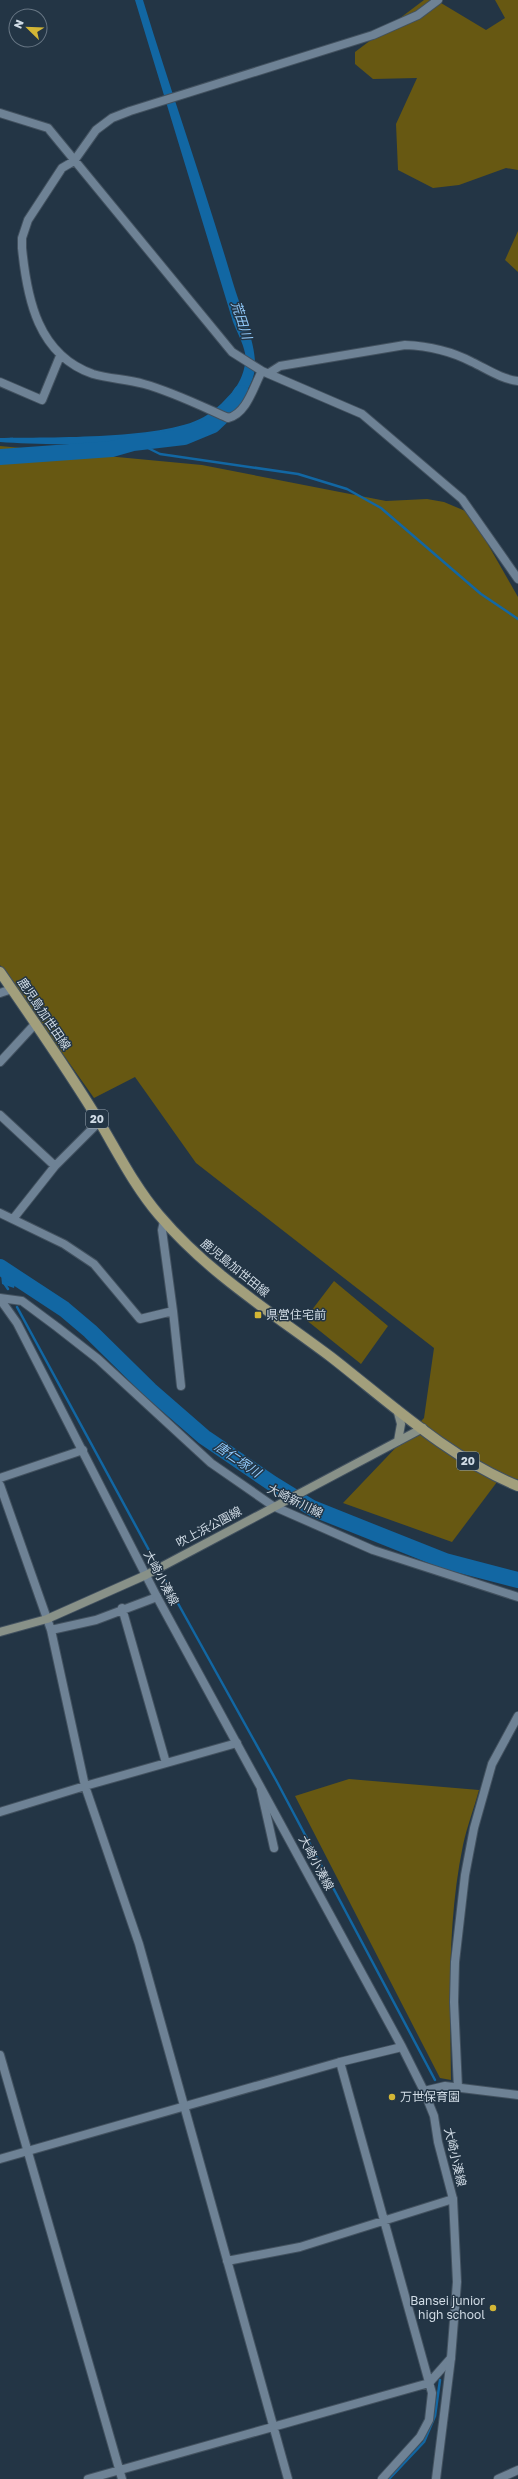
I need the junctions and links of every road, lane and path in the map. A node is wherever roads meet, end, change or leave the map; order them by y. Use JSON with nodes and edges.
{"nodes":[{"id":1,"x":438,"y":0,"type":"edge"},
{"id":2,"x":0,"y":113,"type":"edge"},
{"id":3,"x":74,"y":161,"type":"junction"},
{"id":4,"x":60,"y":356,"type":"junction"},
{"id":5,"x":264,"y":371,"type":"junction"},
{"id":6,"x":518,"y":381,"type":"edge"},
{"id":7,"x":0,"y":382,"type":"edge"},
{"id":8,"x":518,"y":579,"type":"edge"},
{"id":9,"x":0,"y":972,"type":"edge"},
{"id":10,"x":12,"y":989,"type":"junction"},
{"id":11,"x":0,"y":993,"type":"edge"},
{"id":12,"x":36,"y":1023,"type":"junction"},
{"id":13,"x":2,"y":1058,"type":"edge"},
{"id":14,"x":0,"y":1115,"type":"edge"},
{"id":15,"x":99,"y":1122,"type":"junction"},
{"id":16,"x":55,"y":1166,"type":"junction"},
{"id":17,"x":0,"y":1213,"type":"edge"},
{"id":18,"x":13,"y":1219,"type":"junction"},
{"id":19,"x":164,"y":1221,"type":"junction"},
{"id":20,"x":0,"y":1298,"type":"edge"},
{"id":21,"x":173,"y":1312,"type":"junction"},
{"id":22,"x":181,"y":1386,"type":"dead end"},
{"id":23,"x":397,"y":1408,"type":"junction"},
{"id":24,"x":423,"y":1428,"type":"junction"},
{"id":25,"x":398,"y":1441,"type":"junction"},
{"id":26,"x":83,"y":1450,"type":"junction"},
{"id":27,"x":0,"y":1478,"type":"edge"},
{"id":28,"x":0,"y":1485,"type":"edge"},
{"id":29,"x":518,"y":1486,"type":"edge"},
{"id":30,"x":273,"y":1506,"type":"junction"},
{"id":31,"x":146,"y":1575,"type":"junction"},
{"id":32,"x":157,"y":1596,"type":"junction"},
{"id":33,"x":518,"y":1597,"type":"edge"},
{"id":34,"x":122,"y":1608,"type":"junction"},
{"id":35,"x":46,"y":1619,"type":"junction"},
{"id":36,"x":51,"y":1630,"type":"junction"},
{"id":37,"x":0,"y":1632,"type":"edge"},
{"id":38,"x":518,"y":1716,"type":"edge"},
{"id":39,"x":237,"y":1743,"type":"junction"},
{"id":40,"x":166,"y":1763,"type":"junction"},
{"id":41,"x":260,"y":1785,"type":"junction"},
{"id":42,"x":85,"y":1786,"type":"junction"},
{"id":43,"x":0,"y":1812,"type":"edge"},
{"id":44,"x":274,"y":1848,"type":"dead end"},
{"id":45,"x":402,"y":2046,"type":"junction"},
{"id":46,"x":0,"y":2055,"type":"edge"},
{"id":47,"x":340,"y":2062,"type":"junction"},
{"id":48,"x":458,"y":2088,"type":"junction"},
{"id":49,"x":424,"y":2091,"type":"junction"},
{"id":50,"x":518,"y":2095,"type":"edge"},
{"id":51,"x":184,"y":2107,"type":"junction"},
{"id":52,"x":28,"y":2151,"type":"junction"},
{"id":53,"x":0,"y":2159,"type":"edge"},
{"id":54,"x":453,"y":2200,"type":"junction"},
{"id":55,"x":384,"y":2222,"type":"junction"},
{"id":56,"x":227,"y":2261,"type":"junction"},
{"id":57,"x":451,"y":2358,"type":"junction"},
{"id":58,"x":429,"y":2383,"type":"junction"},
{"id":59,"x":273,"y":2427,"type":"junction"},
{"id":60,"x":120,"y":2470,"type":"junction"},
{"id":61,"x":518,"y":2470,"type":"edge"},
{"id":62,"x":88,"y":2479,"type":"edge"},
{"id":63,"x":122,"y":2479,"type":"edge"},
{"id":64,"x":288,"y":2479,"type":"edge"},
{"id":65,"x":382,"y":2479,"type":"edge"},
{"id":66,"x":436,"y":2479,"type":"edge"},
{"id":67,"x":498,"y":2479,"type":"edge"}],
"edges":[{"from":1,"to":3,"type":"street"},
{"from":2,"to":3,"type":"street"},
{"from":3,"to":4,"type":"street"},
{"from":3,"to":5,"type":"street"},
{"from":4,"to":5,"type":"street"},
{"from":4,"to":7,"type":"street"},
{"from":5,"to":6,"type":"street"},
{"from":5,"to":8,"type":"street"},
{"from":9,"to":10,"type":"main road","name":"鹿児島加世田線","number":"20"},
{"from":10,"to":11,"type":"street"},
{"from":10,"to":12,"type":"main road","name":"鹿児島加世田線","number":"20"},
{"from":12,"to":13,"type":"street"},
{"from":12,"to":15,"type":"main road","name":"鹿児島加世田線","number":"20"},
{"from":14,"to":16,"type":"street"},
{"from":15,"to":16,"type":"street"},
{"from":15,"to":19,"type":"main road","name":"鹿児島加世田線","number":"20"},
{"from":16,"to":18,"type":"street"},
{"from":17,"to":18,"type":"street"},
{"from":18,"to":21,"type":"street"},
{"from":19,"to":21,"type":"street"},
{"from":19,"to":23,"type":"main road","name":"鹿児島加世田線","number":"20"},
{"from":20,"to":26,"type":"street","name":"大崎小湊線"},
{"from":20,"to":30,"type":"street","name":"大崎新川線"},
{"from":21,"to":22,"type":"street"},
{"from":23,"to":24,"type":"main road","name":"鹿児島加世田線","number":"20"},
{"from":23,"to":25,"type":"main road"},
{"from":24,"to":25,"type":"main road","name":"吹上浜公園線"},
{"from":24,"to":29,"type":"main road","name":"鹿児島加世田線","number":"20"},
{"from":25,"to":30,"type":"main road","name":"吹上浜公園線"},
{"from":26,"to":27,"type":"street"},
{"from":26,"to":31,"type":"street","name":"大崎小湊線"},
{"from":28,"to":35,"type":"street"},
{"from":30,"to":31,"type":"main road","name":"吹上浜公園線"},
{"from":30,"to":33,"type":"street","name":"大崎新川線"},
{"from":31,"to":32,"type":"street","name":"大崎小湊線"},
{"from":31,"to":35,"type":"main road","name":"吹上浜公園線"},
{"from":32,"to":34,"type":"street"},
{"from":32,"to":39,"type":"street","name":"大崎小湊線"},
{"from":34,"to":36,"type":"street"},
{"from":34,"to":40,"type":"street"},
{"from":35,"to":36,"type":"street"},
{"from":35,"to":37,"type":"main road","name":"吹上浜公園線"},
{"from":36,"to":42,"type":"street"},
{"from":38,"to":48,"type":"street"},
{"from":39,"to":40,"type":"street"},
{"from":39,"to":41,"type":"street","name":"大崎小湊線"},
{"from":40,"to":42,"type":"street"},
{"from":41,"to":44,"type":"street"},
{"from":41,"to":45,"type":"street","name":"大崎小湊線"},
{"from":42,"to":43,"type":"street"},
{"from":42,"to":51,"type":"street"},
{"from":45,"to":47,"type":"street"},
{"from":45,"to":49,"type":"street","name":"大崎小湊線"},
{"from":46,"to":52,"type":"street"},
{"from":47,"to":51,"type":"street"},
{"from":47,"to":55,"type":"street"},
{"from":48,"to":49,"type":"street"},
{"from":48,"to":50,"type":"street"},
{"from":49,"to":54,"type":"street","name":"大崎小湊線"},
{"from":51,"to":52,"type":"street"},
{"from":51,"to":56,"type":"street"},
{"from":52,"to":53,"type":"street"},
{"from":52,"to":60,"type":"street"},
{"from":54,"to":55,"type":"street"},
{"from":54,"to":57,"type":"street","name":"大崎小湊線"},
{"from":55,"to":56,"type":"street"},
{"from":55,"to":58,"type":"street"},
{"from":56,"to":59,"type":"street"},
{"from":57,"to":58,"type":"street"},
{"from":57,"to":66,"type":"street","name":"大崎小湊線"},
{"from":58,"to":59,"type":"street"},
{"from":58,"to":65,"type":"street"},
{"from":59,"to":60,"type":"street"},
{"from":59,"to":64,"type":"street"},
{"from":60,"to":62,"type":"street"},
{"from":60,"to":63,"type":"street"},
{"from":61,"to":67,"type":"street"}]}
